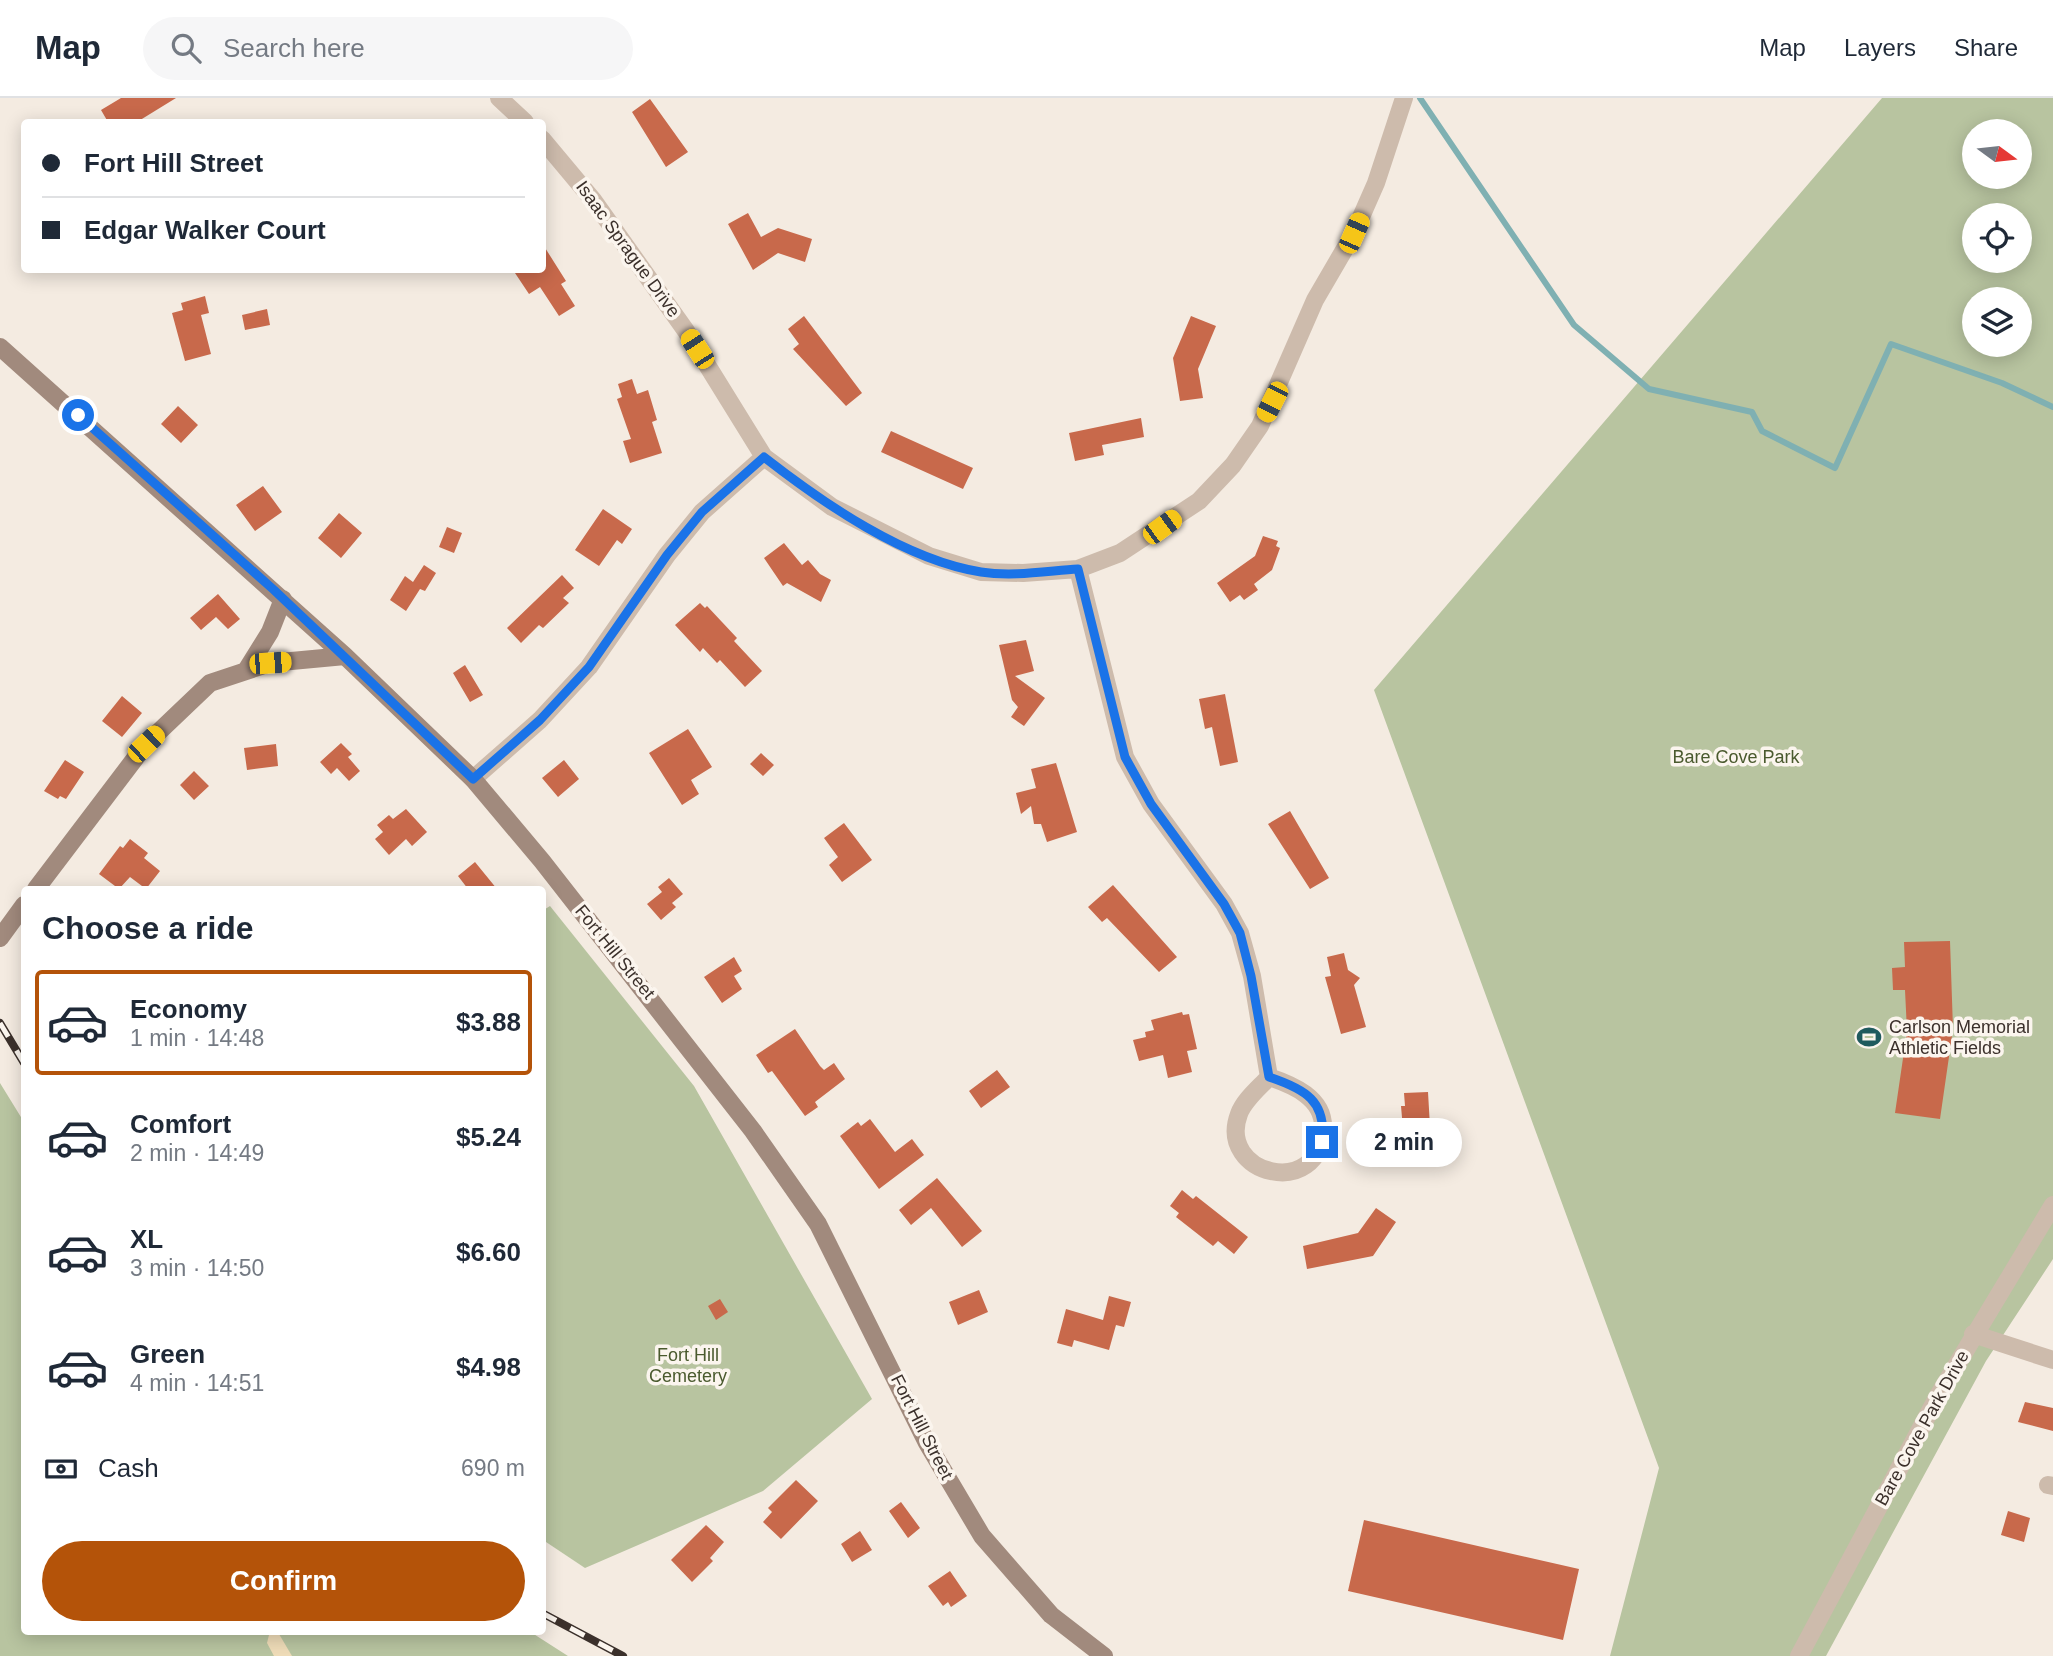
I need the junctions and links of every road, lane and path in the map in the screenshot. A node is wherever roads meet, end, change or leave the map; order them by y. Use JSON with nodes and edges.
{"nodes":[{"id":1,"x":499,"y":98,"type":"edge"},
{"id":2,"x":1404,"y":98,"type":"edge"},
{"id":3,"x":523,"y":119,"type":"edge"},
{"id":4,"x":546,"y":144,"type":"edge"},
{"id":5,"x":0,"y":347,"type":"edge"},
{"id":6,"x":764,"y":457,"type":"junction"},
{"id":7,"x":1078,"y":569,"type":"junction"},
{"id":8,"x":283,"y":599,"type":"junction"},
{"id":9,"x":345,"y":656,"type":"junction"},
{"id":10,"x":247,"y":669,"type":"junction"},
{"id":11,"x":473,"y":779,"type":"junction"},
{"id":12,"x":38,"y":886,"type":"edge"},
{"id":13,"x":21,"y":909,"type":"edge"},
{"id":14,"x":0,"y":938,"type":"edge"},
{"id":15,"x":1269,"y":1077,"type":"junction"},
{"id":16,"x":2053,"y":1205,"type":"edge"},
{"id":17,"x":1973,"y":1334,"type":"junction"},
{"id":18,"x":2053,"y":1360,"type":"edge"},
{"id":19,"x":1104,"y":1656,"type":"edge"},
{"id":20,"x":1799,"y":1656,"type":"edge"}],
"edges":[{"from":1,"to":3,"type":"street"},
{"from":2,"to":7,"type":"street","name":"Isaac Sprague Drive"},
{"from":4,"to":6,"type":"street","name":"Isaac Sprague Drive"},
{"from":5,"to":8,"type":"main road","name":"Fort Hill Street"},
{"from":6,"to":7,"type":"street","name":"Isaac Sprague Drive"},
{"from":6,"to":11,"type":"street"},
{"from":7,"to":15,"type":"street"},
{"from":8,"to":9,"type":"main road","name":"Fort Hill Street"},
{"from":8,"to":10,"type":"main road"},
{"from":9,"to":10,"type":"main road"},
{"from":9,"to":11,"type":"main road","name":"Fort Hill Street"},
{"from":10,"to":12,"type":"main road"},
{"from":11,"to":19,"type":"main road","name":"Fort Hill Street"},
{"from":13,"to":14,"type":"main road"},
{"from":15,"to":15,"type":"street"},
{"from":16,"to":17,"type":"street","name":"Bare Cove Park Drive"},
{"from":17,"to":18,"type":"street"},
{"from":17,"to":20,"type":"street","name":"Bare Cove Park Drive"}]}
